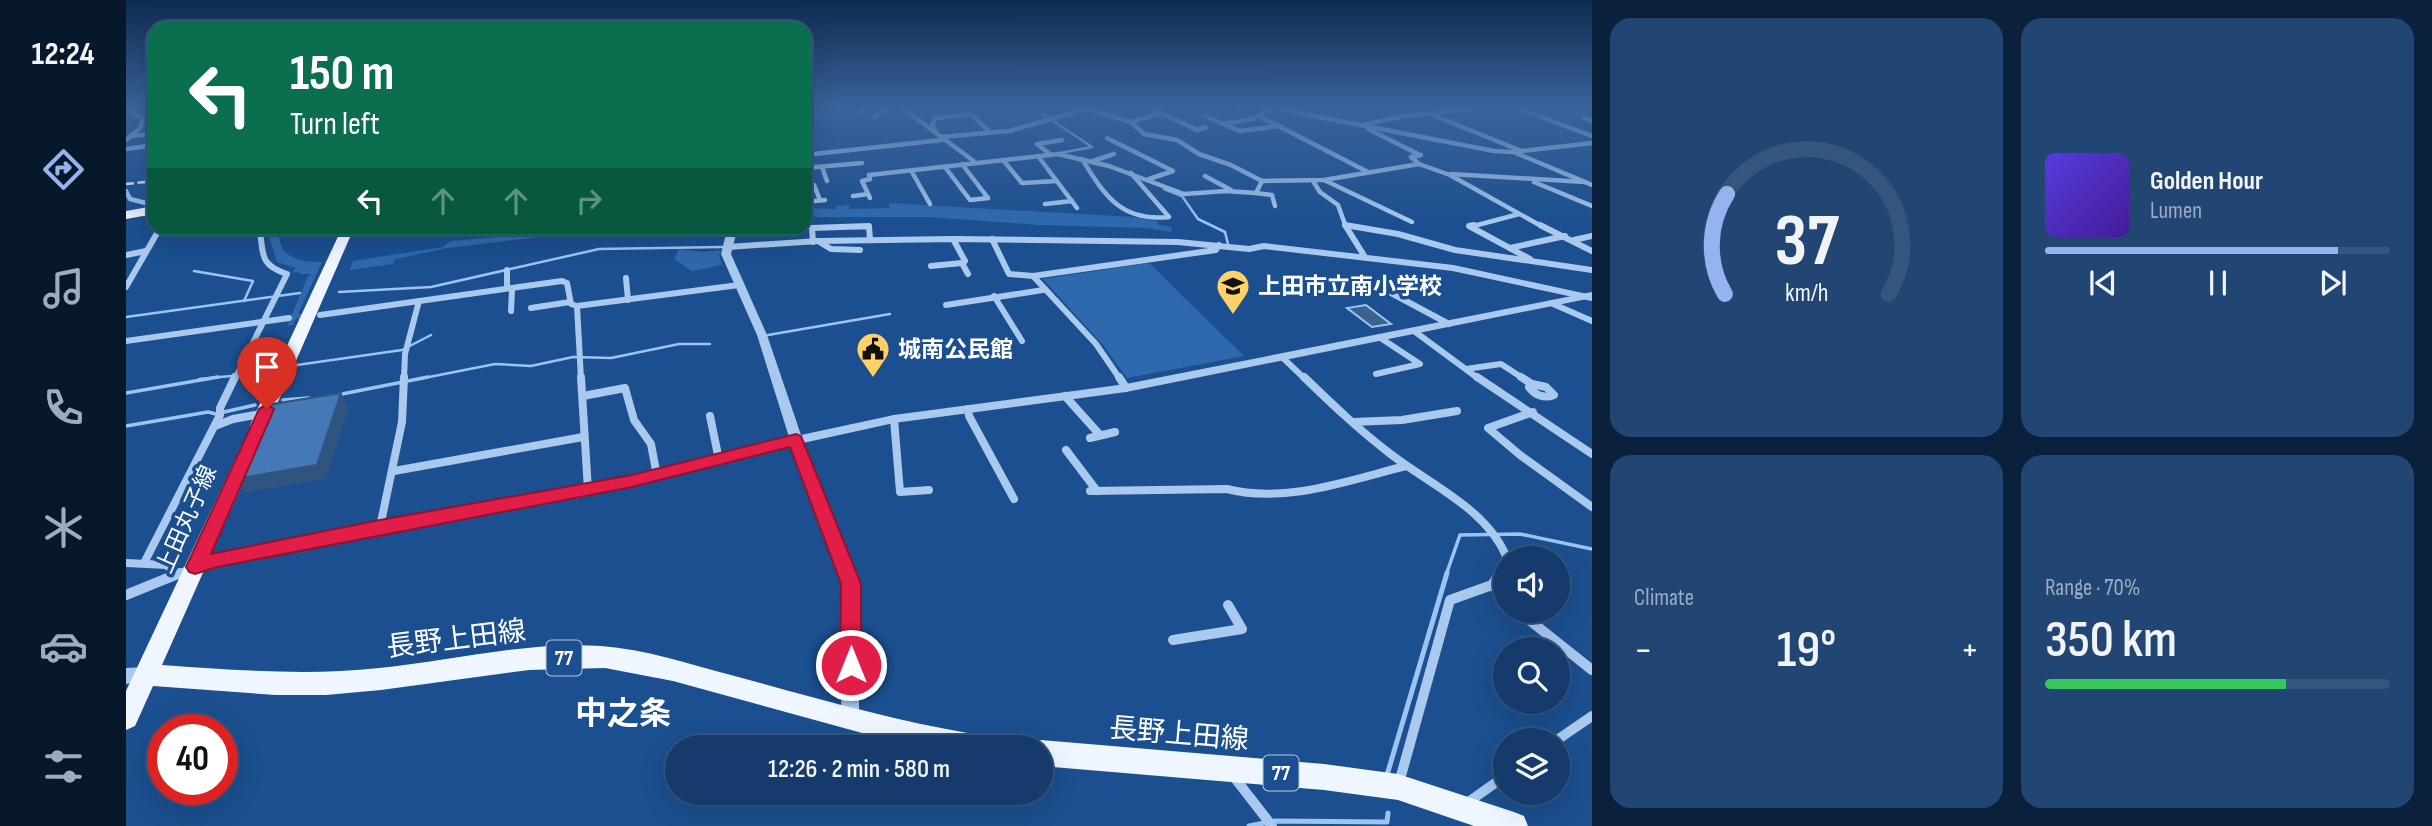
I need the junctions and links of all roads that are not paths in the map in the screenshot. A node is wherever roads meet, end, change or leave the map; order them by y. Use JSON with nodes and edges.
{"nodes":[{"id":1,"x":147,"y":146,"type":"edge"},
{"id":2,"x":882,"y":146,"type":"edge"},
{"id":3,"x":951,"y":146,"type":"edge"},
{"id":4,"x":1039,"y":146,"type":"edge"},
{"id":5,"x":1117,"y":146,"type":"edge"},
{"id":6,"x":1185,"y":146,"type":"edge"},
{"id":7,"x":1316,"y":146,"type":"edge"},
{"id":8,"x":1402,"y":146,"type":"edge"},
{"id":9,"x":1468,"y":146,"type":"edge"},
{"id":10,"x":1507,"y":146,"type":"edge"},
{"id":11,"x":1570,"y":146,"type":"edge"},
{"id":12,"x":126,"y":149,"type":"edge"},
{"id":13,"x":852,"y":150,"type":"junction"},
{"id":14,"x":1520,"y":151,"type":"junction"},
{"id":15,"x":1512,"y":152,"type":"junction"},
{"id":16,"x":822,"y":153,"type":"junction"},
{"id":17,"x":813,"y":154,"type":"edge"},
{"id":18,"x":1114,"y":154,"type":"dead end"},
{"id":19,"x":1051,"y":155,"type":"junction"},
{"id":20,"x":1038,"y":156,"type":"junction"},
{"id":21,"x":1082,"y":159,"type":"junction"},
{"id":22,"x":1003,"y":160,"type":"junction"},
{"id":23,"x":1093,"y":161,"type":"junction"},
{"id":24,"x":862,"y":163,"type":"junction"},
{"id":25,"x":975,"y":163,"type":"junction"},
{"id":26,"x":962,"y":164,"type":"junction"},
{"id":27,"x":1419,"y":164,"type":"junction"},
{"id":28,"x":825,"y":166,"type":"junction"},
{"id":29,"x":812,"y":167,"type":"edge"},
{"id":30,"x":945,"y":167,"type":"junction"},
{"id":31,"x":912,"y":172,"type":"junction"},
{"id":32,"x":1130,"y":173,"type":"junction"},
{"id":33,"x":1369,"y":173,"type":"junction"},
{"id":34,"x":869,"y":175,"type":"junction"},
{"id":35,"x":1450,"y":175,"type":"junction"},
{"id":36,"x":1205,"y":176,"type":"dead end"},
{"id":37,"x":1488,"y":177,"type":"junction"},
{"id":38,"x":1148,"y":179,"type":"junction"},
{"id":39,"x":1324,"y":180,"type":"junction"},
{"id":40,"x":827,"y":181,"type":"dead end"},
{"id":41,"x":1057,"y":181,"type":"junction"},
{"id":42,"x":1262,"y":181,"type":"junction"},
{"id":43,"x":1313,"y":181,"type":"junction"},
{"id":44,"x":1532,"y":181,"type":"junction"},
{"id":45,"x":1585,"y":183,"type":"junction"},
{"id":46,"x":812,"y":184,"type":"edge"},
{"id":47,"x":1503,"y":185,"type":"dead end"},
{"id":48,"x":1592,"y":185,"type":"edge"},
{"id":49,"x":126,"y":191,"type":"edge"},
{"id":50,"x":1232,"y":191,"type":"junction"},
{"id":51,"x":1256,"y":193,"type":"junction"},
{"id":52,"x":853,"y":196,"type":"dead end"},
{"id":53,"x":820,"y":200,"type":"dead end"},
{"id":54,"x":1073,"y":201,"type":"junction"},
{"id":55,"x":147,"y":203,"type":"edge"},
{"id":56,"x":930,"y":204,"type":"dead end"},
{"id":57,"x":1045,"y":204,"type":"dead end"},
{"id":58,"x":1275,"y":206,"type":"dead end"},
{"id":59,"x":1592,"y":206,"type":"edge"},
{"id":60,"x":1077,"y":208,"type":"dead end"},
{"id":61,"x":147,"y":212,"type":"edge"},
{"id":62,"x":1520,"y":214,"type":"junction"},
{"id":63,"x":126,"y":215,"type":"edge"},
{"id":64,"x":1412,"y":222,"type":"dead end"},
{"id":65,"x":1345,"y":225,"type":"junction"},
{"id":66,"x":156,"y":235,"type":"edge"},
{"id":67,"x":261,"y":235,"type":"edge"},
{"id":68,"x":345,"y":235,"type":"edge"},
{"id":69,"x":733,"y":235,"type":"edge"},
{"id":70,"x":1566,"y":236,"type":"junction"},
{"id":71,"x":1592,"y":236,"type":"edge"},
{"id":72,"x":953,"y":239,"type":"junction"},
{"id":73,"x":992,"y":239,"type":"junction"},
{"id":74,"x":870,"y":240,"type":"junction"},
{"id":75,"x":1574,"y":240,"type":"junction"},
{"id":76,"x":815,"y":242,"type":"junction"},
{"id":77,"x":1219,"y":245,"type":"junction"},
{"id":78,"x":728,"y":247,"type":"junction"},
{"id":79,"x":1510,"y":248,"type":"junction"},
{"id":80,"x":860,"y":250,"type":"dead end"},
{"id":81,"x":146,"y":251,"type":"junction"},
{"id":82,"x":1592,"y":251,"type":"edge"},
{"id":83,"x":126,"y":255,"type":"edge"},
{"id":84,"x":1365,"y":257,"type":"junction"},
{"id":85,"x":1535,"y":262,"type":"junction"},
{"id":86,"x":961,"y":263,"type":"junction"},
{"id":87,"x":931,"y":266,"type":"dead end"},
{"id":88,"x":1592,"y":270,"type":"edge"},
{"id":89,"x":507,"y":271,"type":"dead end"},
{"id":90,"x":968,"y":274,"type":"dead end"},
{"id":91,"x":1033,"y":276,"type":"junction"},
{"id":92,"x":626,"y":278,"type":"dead end"},
{"id":93,"x":739,"y":285,"type":"junction"},
{"id":94,"x":1378,"y":286,"type":"dead end"},
{"id":95,"x":126,"y":287,"type":"edge"},
{"id":96,"x":510,"y":288,"type":"junction"},
{"id":97,"x":1043,"y":290,"type":"junction"},
{"id":98,"x":994,"y":296,"type":"junction"},
{"id":99,"x":1589,"y":296,"type":"edge"},
{"id":100,"x":628,"y":300,"type":"junction"},
{"id":101,"x":419,"y":301,"type":"junction"},
{"id":102,"x":1551,"y":303,"type":"junction"},
{"id":103,"x":574,"y":304,"type":"junction"},
{"id":104,"x":946,"y":305,"type":"dead end"},
{"id":105,"x":531,"y":308,"type":"dead end"},
{"id":106,"x":511,"y":312,"type":"dead end"},
{"id":107,"x":320,"y":315,"type":"tunnel mouth"},
{"id":108,"x":289,"y":318,"type":"tunnel mouth"},
{"id":109,"x":262,"y":321,"type":"junction"},
{"id":110,"x":1592,"y":321,"type":"edge"},
{"id":111,"x":1449,"y":324,"type":"junction"},
{"id":112,"x":1414,"y":331,"type":"junction"},
{"id":113,"x":1379,"y":337,"type":"junction"},
{"id":114,"x":126,"y":341,"type":"edge"},
{"id":115,"x":1022,"y":341,"type":"dead end"},
{"id":116,"x":1282,"y":357,"type":"junction"},
{"id":117,"x":1466,"y":370,"type":"junction"},
{"id":118,"x":1376,"y":374,"type":"dead end"},
{"id":119,"x":1532,"y":384,"type":"dead end"},
{"id":120,"x":1126,"y":387,"type":"junction"},
{"id":121,"x":583,"y":396,"type":"junction"},
{"id":122,"x":1065,"y":396,"type":"junction"},
{"id":123,"x":968,"y":408,"type":"junction"},
{"id":124,"x":1457,"y":411,"type":"dead end"},
{"id":125,"x":1533,"y":412,"type":"junction"},
{"id":126,"x":265,"y":414,"type":"junction"},
{"id":127,"x":710,"y":416,"type":"dead end"},
{"id":128,"x":894,"y":419,"type":"junction"},
{"id":129,"x":1352,"y":422,"type":"junction"},
{"id":130,"x":215,"y":426,"type":"junction"},
{"id":131,"x":1115,"y":432,"type":"dead end"},
{"id":132,"x":1100,"y":435,"type":"junction"},
{"id":133,"x":583,"y":436,"type":"junction"},
{"id":134,"x":1090,"y":438,"type":"dead end"},
{"id":135,"x":796,"y":440,"type":"junction"},
{"id":136,"x":1066,"y":450,"type":"dead end"},
{"id":137,"x":1592,"y":454,"type":"edge"},
{"id":138,"x":719,"y":460,"type":"junction"},
{"id":139,"x":1406,"y":466,"type":"junction"},
{"id":140,"x":394,"y":471,"type":"junction"},
{"id":141,"x":657,"y":475,"type":"junction"},
{"id":142,"x":588,"y":490,"type":"junction"},
{"id":143,"x":929,"y":490,"type":"dead end"},
{"id":144,"x":1014,"y":499,"type":"dead end"},
{"id":145,"x":1592,"y":507,"type":"edge"},
{"id":146,"x":380,"y":527,"type":"junction"},
{"id":147,"x":1504,"y":546,"type":"edge"},
{"id":148,"x":126,"y":563,"type":"edge"},
{"id":149,"x":144,"y":563,"type":"junction"},
{"id":150,"x":186,"y":570,"type":"junction"},
{"id":151,"x":1492,"y":585,"type":"edge"},
{"id":152,"x":126,"y":595,"type":"edge"},
{"id":153,"x":1228,"y":605,"type":"dead end"},
{"id":154,"x":1533,"y":623,"type":"edge"},
{"id":155,"x":1173,"y":640,"type":"dead end"},
{"id":156,"x":1592,"y":670,"type":"edge"},
{"id":157,"x":136,"y":675,"type":"edge"},
{"id":158,"x":1592,"y":716,"type":"edge"},
{"id":159,"x":126,"y":718,"type":"edge"},
{"id":160,"x":850,"y":718,"type":"junction"},
{"id":161,"x":1570,"y":731,"type":"edge"},
{"id":162,"x":922,"y":735,"type":"edge"},
{"id":163,"x":1053,"y":754,"type":"edge"},
{"id":164,"x":1228,"y":768,"type":"junction"},
{"id":165,"x":1493,"y":784,"type":"edge"},
{"id":166,"x":1398,"y":787,"type":"junction"},
{"id":167,"x":1461,"y":807,"type":"junction"},
{"id":168,"x":1269,"y":821,"type":"edge"},
{"id":169,"x":1486,"y":826,"type":"edge"},
{"id":170,"x":1514,"y":826,"type":"edge"}],
"edges":[{"from":1,"to":12,"type":"street"},
{"from":2,"to":13,"type":"street"},
{"from":3,"to":25,"type":"street"},
{"from":4,"to":19,"type":"street"},
{"from":5,"to":38,"type":"street"},
{"from":6,"to":42,"type":"street"},
{"from":7,"to":33,"type":"street"},
{"from":8,"to":27,"type":"street"},
{"from":9,"to":15,"type":"street"},
{"from":10,"to":14,"type":"street"},
{"from":11,"to":14,"type":"street"},
{"from":13,"to":16,"type":"street"},
{"from":13,"to":24,"type":"street"},
{"from":14,"to":15,"type":"street"},
{"from":15,"to":45,"type":"street"},
{"from":16,"to":17,"type":"street"},
{"from":16,"to":28,"type":"street"},
{"from":18,"to":23,"type":"street"},
{"from":19,"to":20,"type":"street"},
{"from":19,"to":21,"type":"street"},
{"from":20,"to":22,"type":"street"},
{"from":20,"to":41,"type":"street"},
{"from":21,"to":23,"type":"street"},
{"from":21,"to":32,"type":"street"},
{"from":22,"to":25,"type":"street"},
{"from":22,"to":41,"type":"street"},
{"from":23,"to":32,"type":"street"},
{"from":24,"to":28,"type":"street"},
{"from":24,"to":34,"type":"street"},
{"from":25,"to":26,"type":"street"},
{"from":26,"to":30,"type":"street"},
{"from":26,"to":30,"type":"street"},
{"from":27,"to":33,"type":"street"},
{"from":27,"to":35,"type":"street"},
{"from":28,"to":29,"type":"street"},
{"from":28,"to":40,"type":"street"},
{"from":30,"to":31,"type":"street"},
{"from":31,"to":34,"type":"street"},
{"from":31,"to":56,"type":"street"},
{"from":32,"to":38,"type":"street"},
{"from":33,"to":39,"type":"street"},
{"from":34,"to":52,"type":"street"},
{"from":35,"to":37,"type":"street"},
{"from":35,"to":62,"type":"street"},
{"from":36,"to":50,"type":"street"},
{"from":37,"to":44,"type":"street"},
{"from":37,"to":47,"type":"street"},
{"from":38,"to":50,"type":"street"},
{"from":39,"to":43,"type":"street"},
{"from":39,"to":64,"type":"street"},
{"from":41,"to":54,"type":"street"},
{"from":42,"to":43,"type":"street"},
{"from":42,"to":51,"type":"street"},
{"from":43,"to":65,"type":"street"},
{"from":44,"to":45,"type":"street"},
{"from":44,"to":59,"type":"street"},
{"from":45,"to":48,"type":"street"},
{"from":46,"to":53,"type":"street"},
{"from":49,"to":55,"type":"street"},
{"from":50,"to":51,"type":"street"},
{"from":51,"to":58,"type":"street"},
{"from":54,"to":57,"type":"street"},
{"from":54,"to":60,"type":"street"},
{"from":61,"to":63,"type":"main road"},
{"from":62,"to":70,"type":"street"},
{"from":62,"to":79,"type":"street"},
{"from":65,"to":84,"type":"street"},
{"from":65,"to":85,"type":"street"},
{"from":66,"to":81,"type":"street"},
{"from":67,"to":109,"type":"street"},
{"from":68,"to":126,"type":"main road","name":"上田丸子線"},
{"from":69,"to":78,"type":"street"},
{"from":70,"to":75,"type":"street"},
{"from":70,"to":79,"type":"street"},
{"from":71,"to":75,"type":"street"},
{"from":72,"to":73,"type":"street"},
{"from":72,"to":74,"type":"street"},
{"from":72,"to":86,"type":"street"},
{"from":73,"to":77,"type":"street"},
{"from":73,"to":91,"type":"street"},
{"from":74,"to":76,"type":"street"},
{"from":74,"to":76,"type":"street"},
{"from":75,"to":82,"type":"street"},
{"from":76,"to":78,"type":"street"},
{"from":76,"to":80,"type":"street"},
{"from":77,"to":84,"type":"street"},
{"from":77,"to":91,"type":"street"},
{"from":78,"to":93,"type":"street"},
{"from":79,"to":85,"type":"street"},
{"from":81,"to":83,"type":"street"},
{"from":81,"to":95,"type":"street"},
{"from":84,"to":99,"type":"street"},
{"from":85,"to":88,"type":"street"},
{"from":86,"to":87,"type":"street"},
{"from":86,"to":90,"type":"street"},
{"from":89,"to":96,"type":"street"},
{"from":91,"to":97,"type":"street"},
{"from":92,"to":100,"type":"street"},
{"from":93,"to":100,"type":"street"},
{"from":93,"to":135,"type":"street"},
{"from":94,"to":111,"type":"street"},
{"from":96,"to":101,"type":"street"},
{"from":96,"to":103,"type":"street"},
{"from":96,"to":106,"type":"street"},
{"from":97,"to":98,"type":"street"},
{"from":97,"to":120,"type":"street"},
{"from":98,"to":104,"type":"street"},
{"from":98,"to":115,"type":"street"},
{"from":99,"to":102,"type":"street"},
{"from":100,"to":103,"type":"street"},
{"from":101,"to":107,"type":"street"},
{"from":101,"to":140,"type":"street"},
{"from":102,"to":110,"type":"street"},
{"from":102,"to":111,"type":"street"},
{"from":103,"to":105,"type":"street"},
{"from":103,"to":121,"type":"street"},
{"from":108,"to":109,"type":"street"},
{"from":109,"to":114,"type":"street"},
{"from":109,"to":130,"type":"street"},
{"from":111,"to":112,"type":"street"},
{"from":112,"to":113,"type":"street"},
{"from":112,"to":117,"type":"street"},
{"from":113,"to":116,"type":"street"},
{"from":113,"to":118,"type":"street"},
{"from":116,"to":120,"type":"street"},
{"from":116,"to":129,"type":"street"},
{"from":117,"to":119,"type":"street"},
{"from":117,"to":125,"type":"street"},
{"from":120,"to":122,"type":"street"},
{"from":121,"to":133,"type":"street"},
{"from":121,"to":141,"type":"street"},
{"from":122,"to":123,"type":"street"},
{"from":122,"to":132,"type":"street"},
{"from":123,"to":128,"type":"street"},
{"from":123,"to":144,"type":"street"},
{"from":124,"to":129,"type":"street"},
{"from":125,"to":137,"type":"street"},
{"from":125,"to":145,"type":"street"},
{"from":126,"to":130,"type":"street"},
{"from":126,"to":150,"type":"main road","name":"上田丸子線"},
{"from":127,"to":138,"type":"street"},
{"from":128,"to":135,"type":"street"},
{"from":128,"to":143,"type":"street"},
{"from":129,"to":139,"type":"street"},
{"from":130,"to":149,"type":"street"},
{"from":131,"to":132,"type":"street"},
{"from":132,"to":134,"type":"street"},
{"from":133,"to":140,"type":"street"},
{"from":133,"to":142,"type":"street"},
{"from":135,"to":138,"type":"street"},
{"from":135,"to":160,"type":"street"},
{"from":136,"to":139,"type":"street"},
{"from":138,"to":141,"type":"street"},
{"from":139,"to":147,"type":"street"},
{"from":140,"to":146,"type":"street"},
{"from":141,"to":142,"type":"street"},
{"from":142,"to":146,"type":"street"},
{"from":146,"to":150,"type":"street"},
{"from":148,"to":149,"type":"street"},
{"from":149,"to":150,"type":"street"},
{"from":150,"to":152,"type":"street"},
{"from":150,"to":157,"type":"main road","name":"上田丸子線"},
{"from":151,"to":166,"type":"street"},
{"from":153,"to":155,"type":"street"},
{"from":154,"to":156,"type":"street"},
{"from":157,"to":159,"type":"main road","name":"上田丸子線"},
{"from":157,"to":160,"type":"main road","name":"長野上田線","number":"77"},
{"from":158,"to":161,"type":"street"},
{"from":160,"to":162,"type":"main road","name":"長野上田線","number":"77"},
{"from":163,"to":164,"type":"main road","name":"長野上田線","number":"77"},
{"from":164,"to":166,"type":"main road","name":"長野上田線","number":"77"},
{"from":164,"to":168,"type":"street"},
{"from":165,"to":167,"type":"street"},
{"from":166,"to":167,"type":"main road","name":"長野上田線","number":"77"},
{"from":167,"to":169,"type":"street"},
{"from":167,"to":170,"type":"main road","name":"長野上田線","number":"77"}]}
